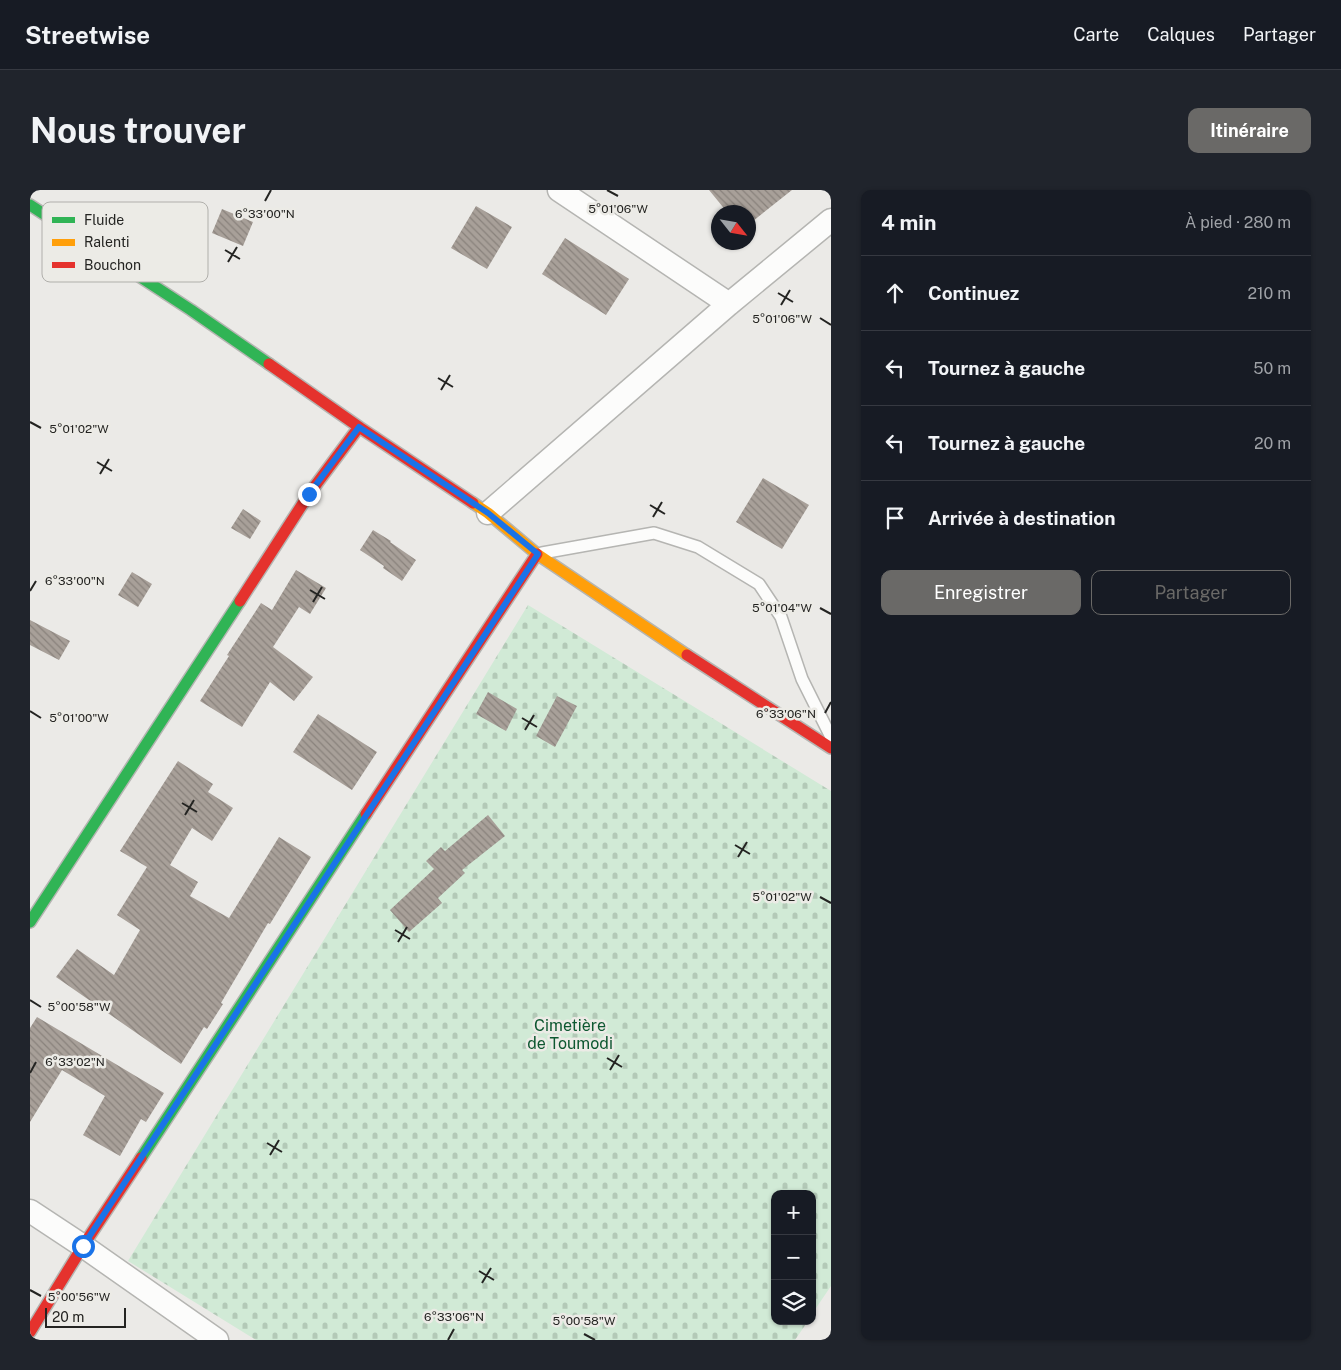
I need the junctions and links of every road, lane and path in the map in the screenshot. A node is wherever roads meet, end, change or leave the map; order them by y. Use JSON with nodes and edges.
{"nodes":[{"id":1,"x":559,"y":190,"type":"edge"},
{"id":2,"x":30,"y":205,"type":"edge"},
{"id":3,"x":42,"y":213,"type":"edge"},
{"id":4,"x":831,"y":220,"type":"edge"},
{"id":5,"x":148,"y":282,"type":"edge"},
{"id":6,"x":729,"y":304,"type":"junction"},
{"id":7,"x":359,"y":427,"type":"junction"},
{"id":8,"x":488,"y":513,"type":"junction"},
{"id":9,"x":538,"y":554,"type":"junction"},
{"id":10,"x":831,"y":737,"type":"edge"},
{"id":11,"x":831,"y":748,"type":"edge"},
{"id":12,"x":30,"y":922,"type":"edge"},
{"id":13,"x":30,"y":1211,"type":"edge"},
{"id":14,"x":83,"y":1246,"type":"junction"},
{"id":15,"x":30,"y":1332,"type":"edge"},
{"id":16,"x":217,"y":1340,"type":"edge"}],
"edges":[{"from":1,"to":6,"type":"street"},
{"from":2,"to":3,"type":"street"},
{"from":4,"to":6,"type":"street"},
{"from":5,"to":7,"type":"street"},
{"from":6,"to":8,"type":"street"},
{"from":7,"to":8,"type":"street"},
{"from":7,"to":12,"type":"street"},
{"from":8,"to":9,"type":"street"},
{"from":9,"to":10,"type":"lane"},
{"from":9,"to":11,"type":"street"},
{"from":9,"to":14,"type":"street"},
{"from":13,"to":14,"type":"street"},
{"from":14,"to":15,"type":"street"},
{"from":14,"to":16,"type":"street"}]}
